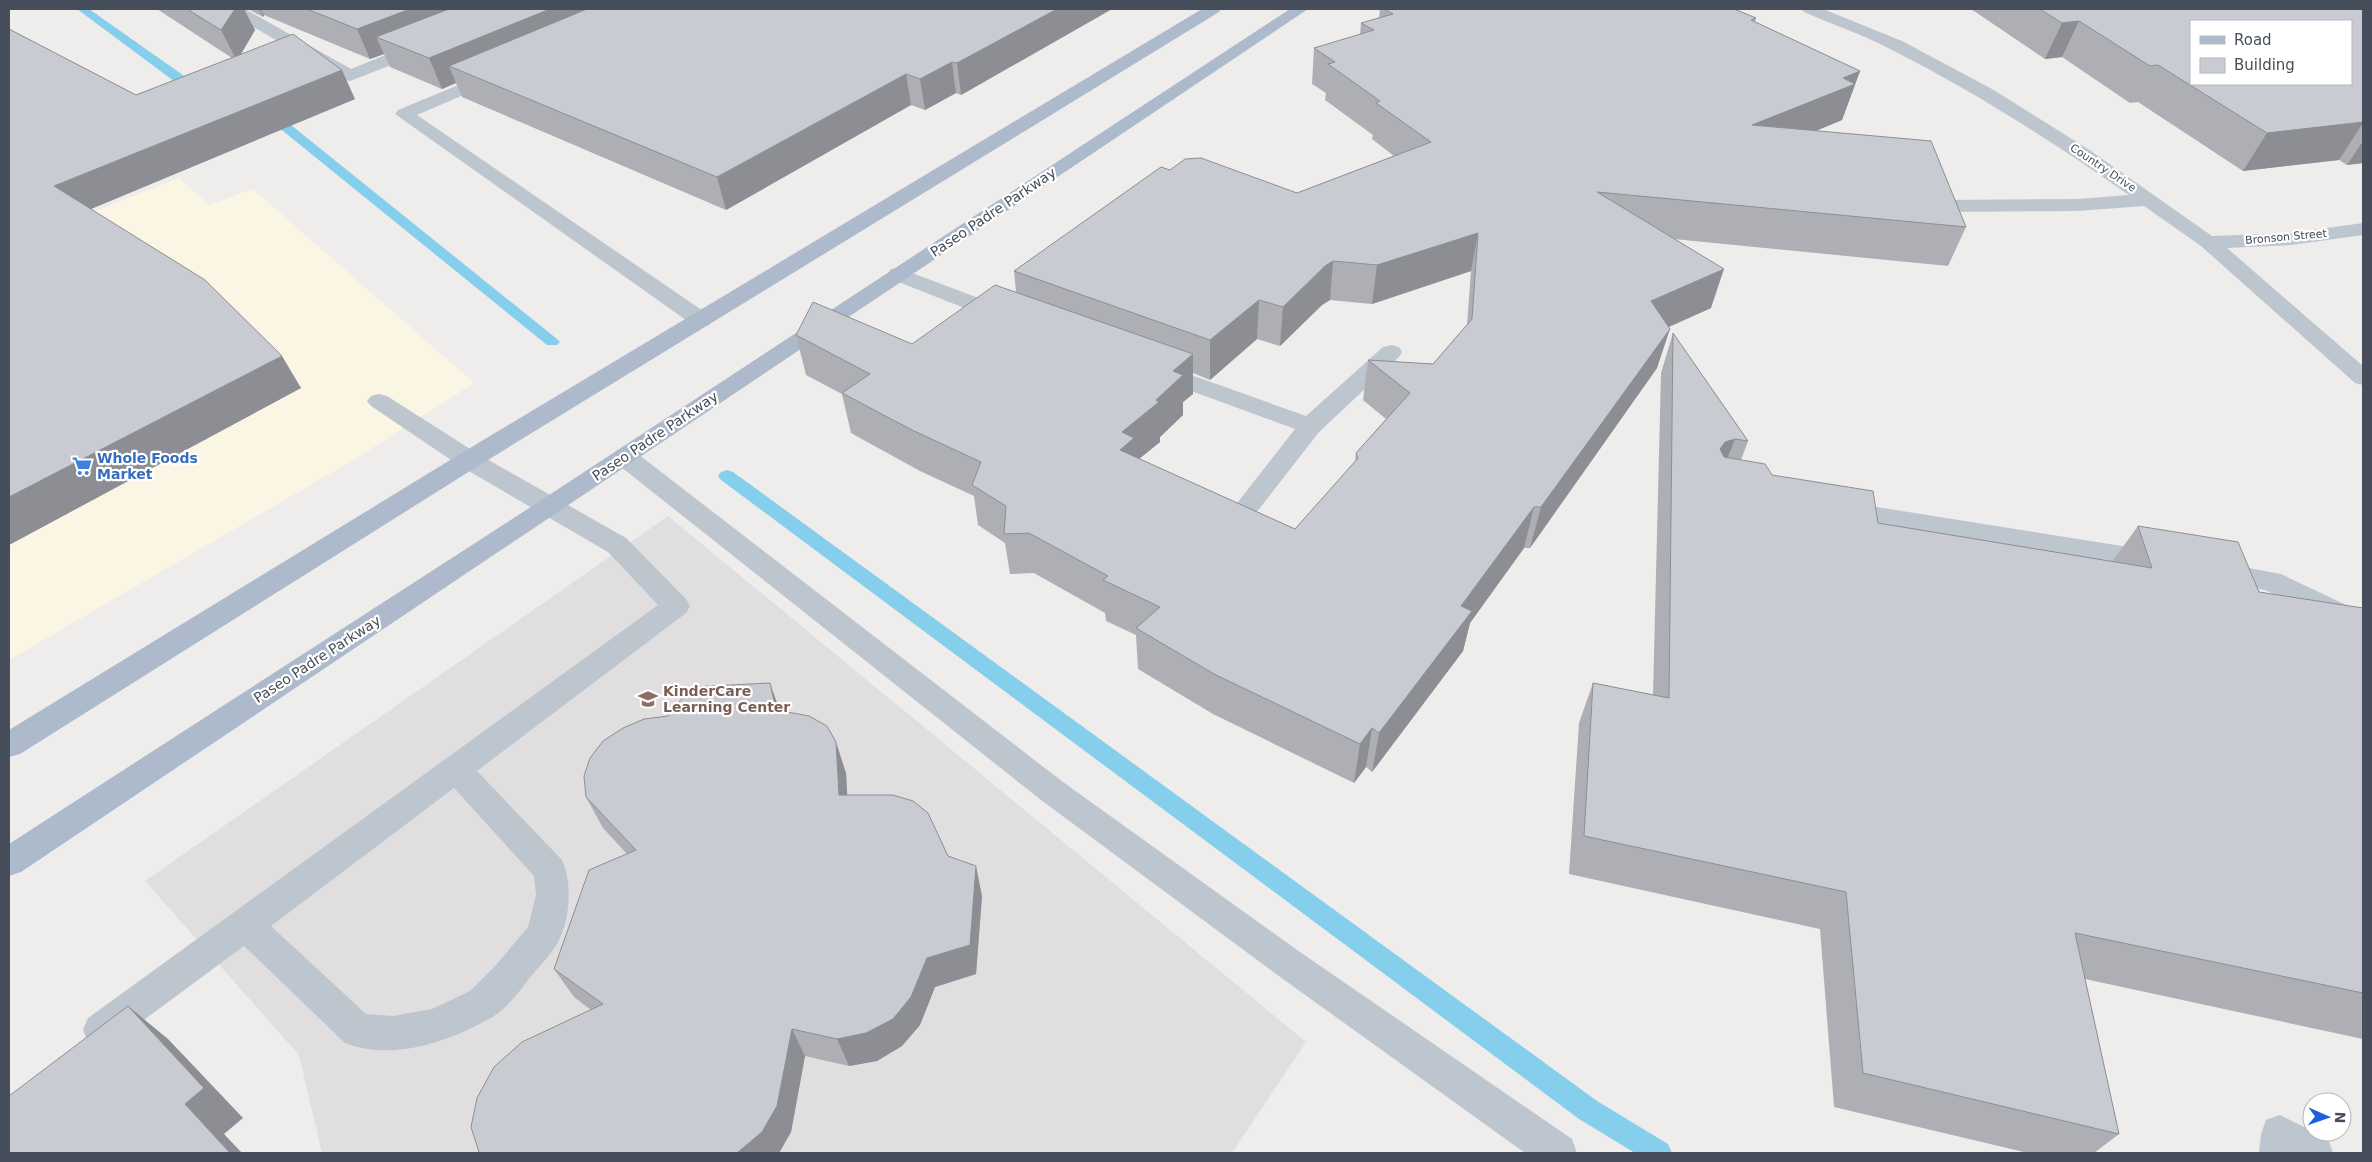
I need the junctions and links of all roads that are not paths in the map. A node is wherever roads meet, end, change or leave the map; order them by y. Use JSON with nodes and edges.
{"nodes":[{"id":1,"x":234,"y":9,"type":"edge"},
{"id":2,"x":1213,"y":9,"type":"edge"},
{"id":3,"x":1300,"y":9,"type":"edge"},
{"id":4,"x":1810,"y":9,"type":"edge"},
{"id":5,"x":438,"y":40,"type":"edge"},
{"id":6,"x":504,"y":71,"type":"edge"},
{"id":7,"x":2149,"y":200,"type":"junction"},
{"id":8,"x":1940,"y":206,"type":"edge"},
{"id":9,"x":2363,"y":229,"type":"edge"},
{"id":10,"x":2208,"y":242,"type":"junction"},
{"id":11,"x":899,"y":274,"type":"junction"},
{"id":12,"x":701,"y":320,"type":"junction"},
{"id":13,"x":1023,"y":322,"type":"edge"},
{"id":14,"x":1391,"y":352,"type":"dead end"},
{"id":15,"x":1134,"y":363,"type":"edge"},
{"id":16,"x":2363,"y":378,"type":"edge"},
{"id":17,"x":379,"y":401,"type":"dead end"},
{"id":18,"x":1310,"y":426,"type":"junction"},
{"id":19,"x":625,"y":457,"type":"junction"},
{"id":20,"x":469,"y":460,"type":"junction"},
{"id":21,"x":1817,"y":506,"type":"edge"},
{"id":22,"x":549,"y":507,"type":"junction"},
{"id":23,"x":1240,"y":516,"type":"edge"},
{"id":24,"x":2363,"y":625,"type":"edge"},
{"id":25,"x":9,"y":745,"type":"edge"},
{"id":26,"x":456,"y":769,"type":"junction"},
{"id":27,"x":9,"y":862,"type":"edge"},
{"id":28,"x":246,"y":925,"type":"junction"},
{"id":29,"x":80,"y":1045,"type":"edge"},
{"id":30,"x":1558,"y":1153,"type":"edge"},
{"id":31,"x":2278,"y":1153,"type":"edge"},
{"id":32,"x":2314,"y":1153,"type":"edge"}],
"edges":[{"from":1,"to":5,"type":"street"},
{"from":2,"to":12,"type":"main road"},
{"from":3,"to":11,"type":"main road","name":"Paseo Padre Parkway"},
{"from":4,"to":7,"type":"street","name":"Country Drive"},
{"from":6,"to":12,"type":"street"},
{"from":7,"to":8,"type":"street"},
{"from":7,"to":10,"type":"street","name":"Country Drive"},
{"from":9,"to":10,"type":"street","name":"Bronson Street"},
{"from":10,"to":16,"type":"street","name":"Country Drive"},
{"from":11,"to":13,"type":"street"},
{"from":11,"to":19,"type":"main road","name":"Paseo Padre Parkway"},
{"from":12,"to":20,"type":"main road"},
{"from":14,"to":18,"type":"street"},
{"from":15,"to":18,"type":"street"},
{"from":17,"to":20,"type":"street"},
{"from":18,"to":23,"type":"street"},
{"from":19,"to":22,"type":"main road","name":"Paseo Padre Parkway"},
{"from":19,"to":30,"type":"street"},
{"from":20,"to":22,"type":"street"},
{"from":20,"to":25,"type":"main road"},
{"from":21,"to":24,"type":"street"},
{"from":22,"to":26,"type":"street"},
{"from":22,"to":27,"type":"main road","name":"Paseo Padre Parkway"},
{"from":26,"to":28,"type":"street"},
{"from":26,"to":28,"type":"street"},
{"from":28,"to":29,"type":"street"},
{"from":31,"to":32,"type":"street"}]}
